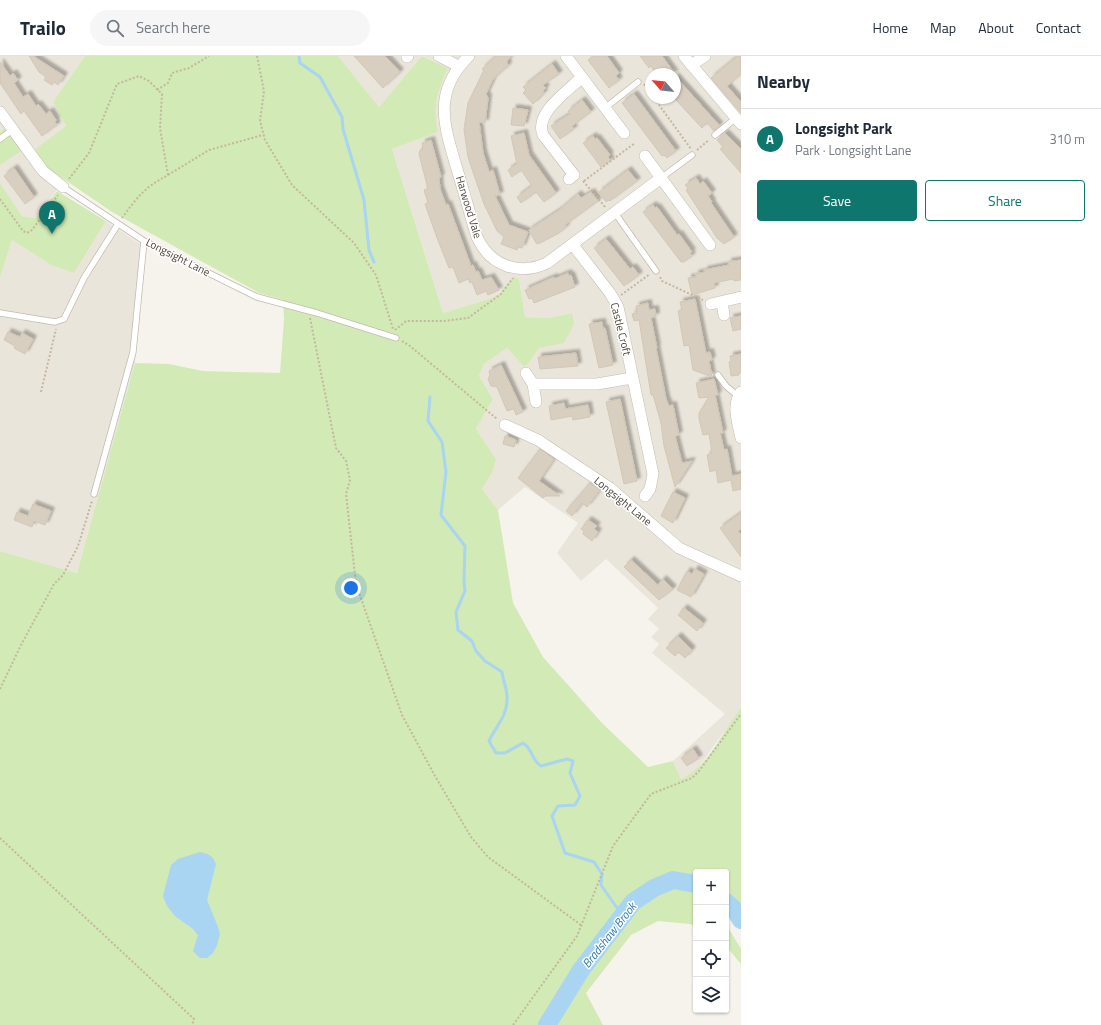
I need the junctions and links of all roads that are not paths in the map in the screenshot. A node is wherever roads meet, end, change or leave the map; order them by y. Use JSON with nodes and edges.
{"nodes":[{"id":1,"x":439,"y":56,"type":"edge"},
{"id":2,"x":469,"y":56,"type":"edge"},
{"id":3,"x":566,"y":56,"type":"edge"},
{"id":4,"x":705,"y":56,"type":"edge"},
{"id":5,"x":687,"y":60,"type":"edge"},
{"id":6,"x":458,"y":66,"type":"junction"},
{"id":7,"x":582,"y":77,"type":"junction"},
{"id":8,"x":638,"y":82,"type":"dead end"},
{"id":9,"x":605,"y":108,"type":"junction"},
{"id":10,"x":0,"y":112,"type":"edge"},
{"id":11,"x":738,"y":121,"type":"edge"},
{"id":12,"x":12,"y":130,"type":"junction"},
{"id":13,"x":624,"y":133,"type":"road end"},
{"id":14,"x":715,"y":135,"type":"road end"},
{"id":15,"x":0,"y":140,"type":"edge"},
{"id":16,"x":692,"y":154,"type":"dead end"},
{"id":17,"x":645,"y":156,"type":"road end"},
{"id":18,"x":572,"y":177,"type":"road end"},
{"id":19,"x":661,"y":178,"type":"junction"},
{"id":20,"x":63,"y":187,"type":"joint"},
{"id":21,"x":614,"y":214,"type":"junction"},
{"id":22,"x":118,"y":224,"type":"junction"},
{"id":23,"x":144,"y":240,"type":"junction"},
{"id":24,"x":573,"y":245,"type":"junction"},
{"id":25,"x":710,"y":245,"type":"dead end"},
{"id":26,"x":656,"y":271,"type":"road end"},
{"id":27,"x":741,"y":297,"type":"edge"},
{"id":28,"x":0,"y":313,"type":"edge"},
{"id":29,"x":724,"y":315,"type":"dead end"},
{"id":30,"x":396,"y":338,"type":"road end"},
{"id":31,"x":526,"y":374,"type":"dead end"},
{"id":32,"x":718,"y":375,"type":"dead end"},
{"id":33,"x":632,"y":378,"type":"junction"},
{"id":34,"x":533,"y":384,"type":"junction"},
{"id":35,"x":740,"y":394,"type":"edge"},
{"id":36,"x":536,"y":402,"type":"dead end"},
{"id":37,"x":505,"y":425,"type":"road end"},
{"id":38,"x":741,"y":438,"type":"edge"},
{"id":39,"x":650,"y":492,"type":"dead end"},
{"id":40,"x":94,"y":494,"type":"road end"},
{"id":41,"x":741,"y":576,"type":"edge"}],
"edges":[{"from":1,"to":6,"type":"street"},
{"from":2,"to":6,"type":"street","name":"Harwood Vale"},
{"from":3,"to":7,"type":"street"},
{"from":4,"to":5,"type":"street"},
{"from":5,"to":11,"type":"street"},
{"from":6,"to":24,"type":"street","name":"Harwood Vale"},
{"from":7,"to":9,"type":"street"},
{"from":7,"to":18,"type":"street"},
{"from":8,"to":9,"type":"lane"},
{"from":9,"to":13,"type":"street"},
{"from":10,"to":12,"type":"street","name":"Longsight Lane"},
{"from":11,"to":14,"type":"lane"},
{"from":12,"to":15,"type":"lane"},
{"from":12,"to":20,"type":"street","name":"Longsight Lane"},
{"from":16,"to":19,"type":"lane","name":"Harwood Vale"},
{"from":17,"to":19,"type":"street"},
{"from":19,"to":21,"type":"street","name":"Harwood Vale"},
{"from":19,"to":25,"type":"street"},
{"from":20,"to":22,"type":"lane","name":"Longsight Lane"},
{"from":21,"to":24,"type":"street","name":"Harwood Vale"},
{"from":21,"to":26,"type":"lane"},
{"from":22,"to":23,"type":"lane","name":"Longsight Lane"},
{"from":22,"to":28,"type":"lane"},
{"from":23,"to":30,"type":"lane","name":"Longsight Lane"},
{"from":23,"to":40,"type":"lane"},
{"from":24,"to":33,"type":"street","name":"Castle Croft"},
{"from":27,"to":29,"type":"street"},
{"from":31,"to":34,"type":"street"},
{"from":32,"to":35,"type":"lane"},
{"from":33,"to":34,"type":"street"},
{"from":33,"to":39,"type":"street","name":"Castle Croft"},
{"from":34,"to":36,"type":"street"},
{"from":35,"to":38,"type":"street"},
{"from":37,"to":41,"type":"street","name":"Longsight Lane"}]}
